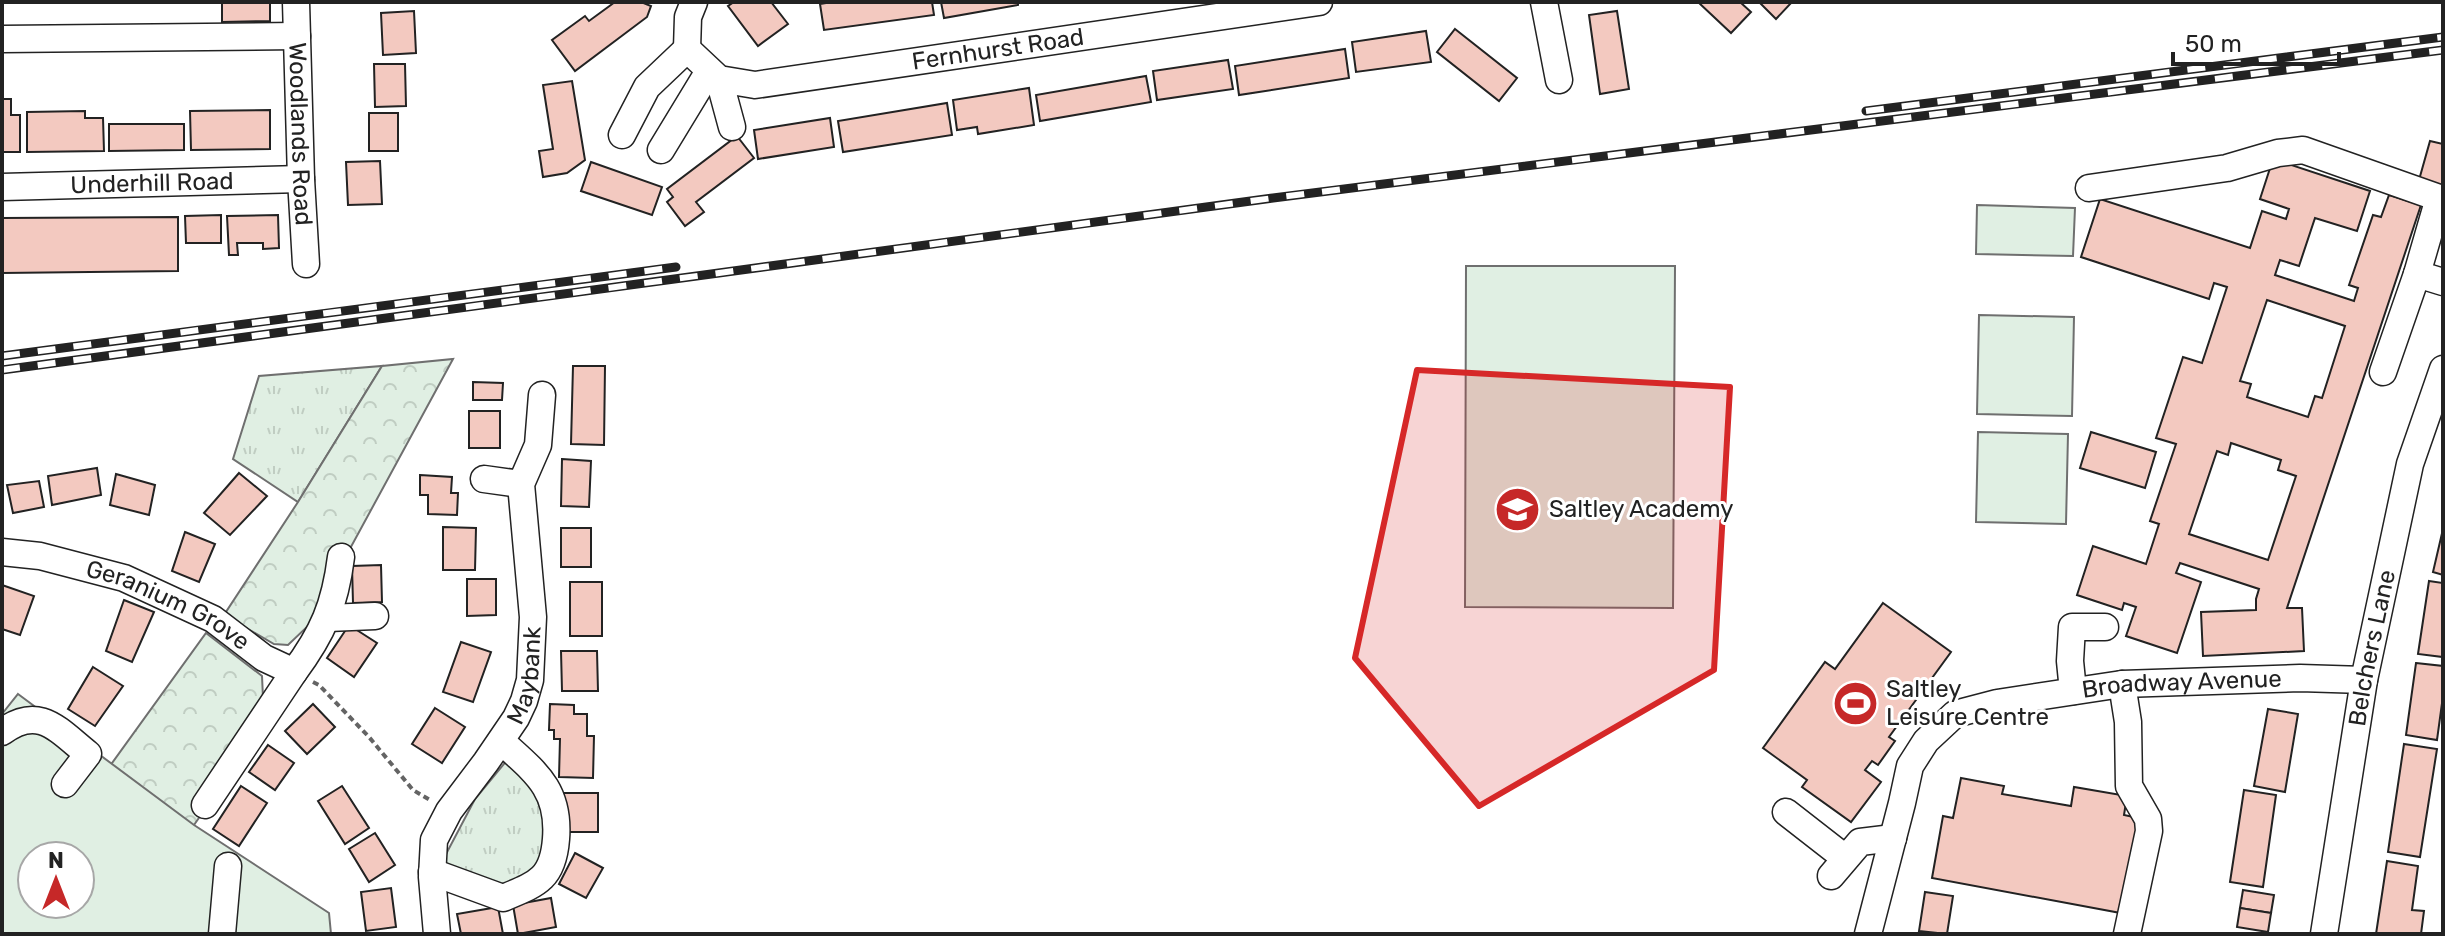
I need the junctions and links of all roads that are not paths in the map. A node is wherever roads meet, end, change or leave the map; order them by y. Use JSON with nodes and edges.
{"nodes":[{"id":1,"x":296,"y":2,"type":"edge"},
{"id":2,"x":694,"y":2,"type":"edge"},
{"id":3,"x":1319,"y":2,"type":"edge"},
{"id":4,"x":1544,"y":2,"type":"edge"},
{"id":5,"x":297,"y":36,"type":"junction"},
{"id":6,"x":2,"y":39,"type":"edge"},
{"id":7,"x":687,"y":49,"type":"junction"},
{"id":8,"x":714,"y":75,"type":"junction"},
{"id":9,"x":1559,"y":80,"type":"dead end"},
{"id":10,"x":732,"y":127,"type":"dead end"},
{"id":11,"x":622,"y":135,"type":"dead end"},
{"id":12,"x":661,"y":150,"type":"dead end"},
{"id":13,"x":301,"y":179,"type":"junction"},
{"id":14,"x":2,"y":187,"type":"edge"},
{"id":15,"x":2089,"y":188,"type":"dead end"},
{"id":16,"x":306,"y":264,"type":"dead end"},
{"id":17,"x":2417,"y":274,"type":"junction"},
{"id":18,"x":2443,"y":282,"type":"edge"},
{"id":19,"x":2443,"y":369,"type":"edge"},
{"id":20,"x":2383,"y":372,"type":"dead end"},
{"id":21,"x":542,"y":395,"type":"dead end"},
{"id":22,"x":484,"y":479,"type":"dead end"},
{"id":23,"x":521,"y":484,"type":"junction"},
{"id":24,"x":2,"y":552,"type":"edge"},
{"id":25,"x":341,"y":557,"type":"dead end"},
{"id":26,"x":375,"y":616,"type":"dead end"},
{"id":27,"x":328,"y":618,"type":"junction"},
{"id":28,"x":2105,"y":627,"type":"dead end"},
{"id":29,"x":294,"y":672,"type":"junction"},
{"id":30,"x":2364,"y":680,"type":"junction"},
{"id":31,"x":2122,"y":684,"type":"junction"},
{"id":32,"x":2073,"y":691,"type":"junction"},
{"id":33,"x":2,"y":732,"type":"edge"},
{"id":34,"x":501,"y":741,"type":"junction"},
{"id":35,"x":65,"y":784,"type":"dead end"},
{"id":36,"x":205,"y":805,"type":"dead end"},
{"id":37,"x":1786,"y":812,"type":"dead end"},
{"id":38,"x":1893,"y":838,"type":"junction"},
{"id":39,"x":228,"y":866,"type":"dead end"},
{"id":40,"x":432,"y":872,"type":"junction"},
{"id":41,"x":222,"y":934,"type":"edge"},
{"id":42,"x":437,"y":934,"type":"edge"},
{"id":43,"x":1868,"y":934,"type":"edge"},
{"id":44,"x":2127,"y":934,"type":"edge"},
{"id":45,"x":2324,"y":934,"type":"edge"}],
"edges":[{"from":1,"to":5,"type":"street","name":"Woodlands Road"},
{"from":2,"to":7,"type":"street"},
{"from":3,"to":8,"type":"street","name":"Fernhurst Road"},
{"from":4,"to":9,"type":"street"},
{"from":5,"to":6,"type":"street"},
{"from":5,"to":13,"type":"street","name":"Woodlands Road"},
{"from":7,"to":8,"type":"street"},
{"from":7,"to":11,"type":"street"},
{"from":8,"to":10,"type":"street"},
{"from":8,"to":12,"type":"street"},
{"from":13,"to":14,"type":"street","name":"Underhill Road"},
{"from":13,"to":16,"type":"street","name":"Woodlands Road"},
{"from":15,"to":17,"type":"street"},
{"from":17,"to":18,"type":"street"},
{"from":17,"to":20,"type":"street"},
{"from":19,"to":30,"type":"street","name":"Belchers Lane"},
{"from":21,"to":23,"type":"street","name":"Maybank"},
{"from":22,"to":23,"type":"street"},
{"from":23,"to":34,"type":"street","name":"Maybank"},
{"from":24,"to":29,"type":"street","name":"Geranium Grove"},
{"from":25,"to":27,"type":"street"},
{"from":26,"to":27,"type":"street"},
{"from":27,"to":29,"type":"street"},
{"from":28,"to":32,"type":"street"},
{"from":29,"to":36,"type":"street"},
{"from":30,"to":31,"type":"street","name":"Broadway Avenue"},
{"from":30,"to":45,"type":"street","name":"Belchers Lane"},
{"from":31,"to":32,"type":"street","name":"Broadway Avenue"},
{"from":31,"to":44,"type":"street"},
{"from":32,"to":38,"type":"street","name":"Broadway Avenue"},
{"from":33,"to":35,"type":"street"},
{"from":34,"to":40,"type":"street","name":"Maybank"},
{"from":34,"to":40,"type":"street"},
{"from":37,"to":38,"type":"street"},
{"from":38,"to":43,"type":"street","name":"Broadway Avenue"},
{"from":39,"to":41,"type":"street"},
{"from":40,"to":42,"type":"street","name":"Maybank"}]}
